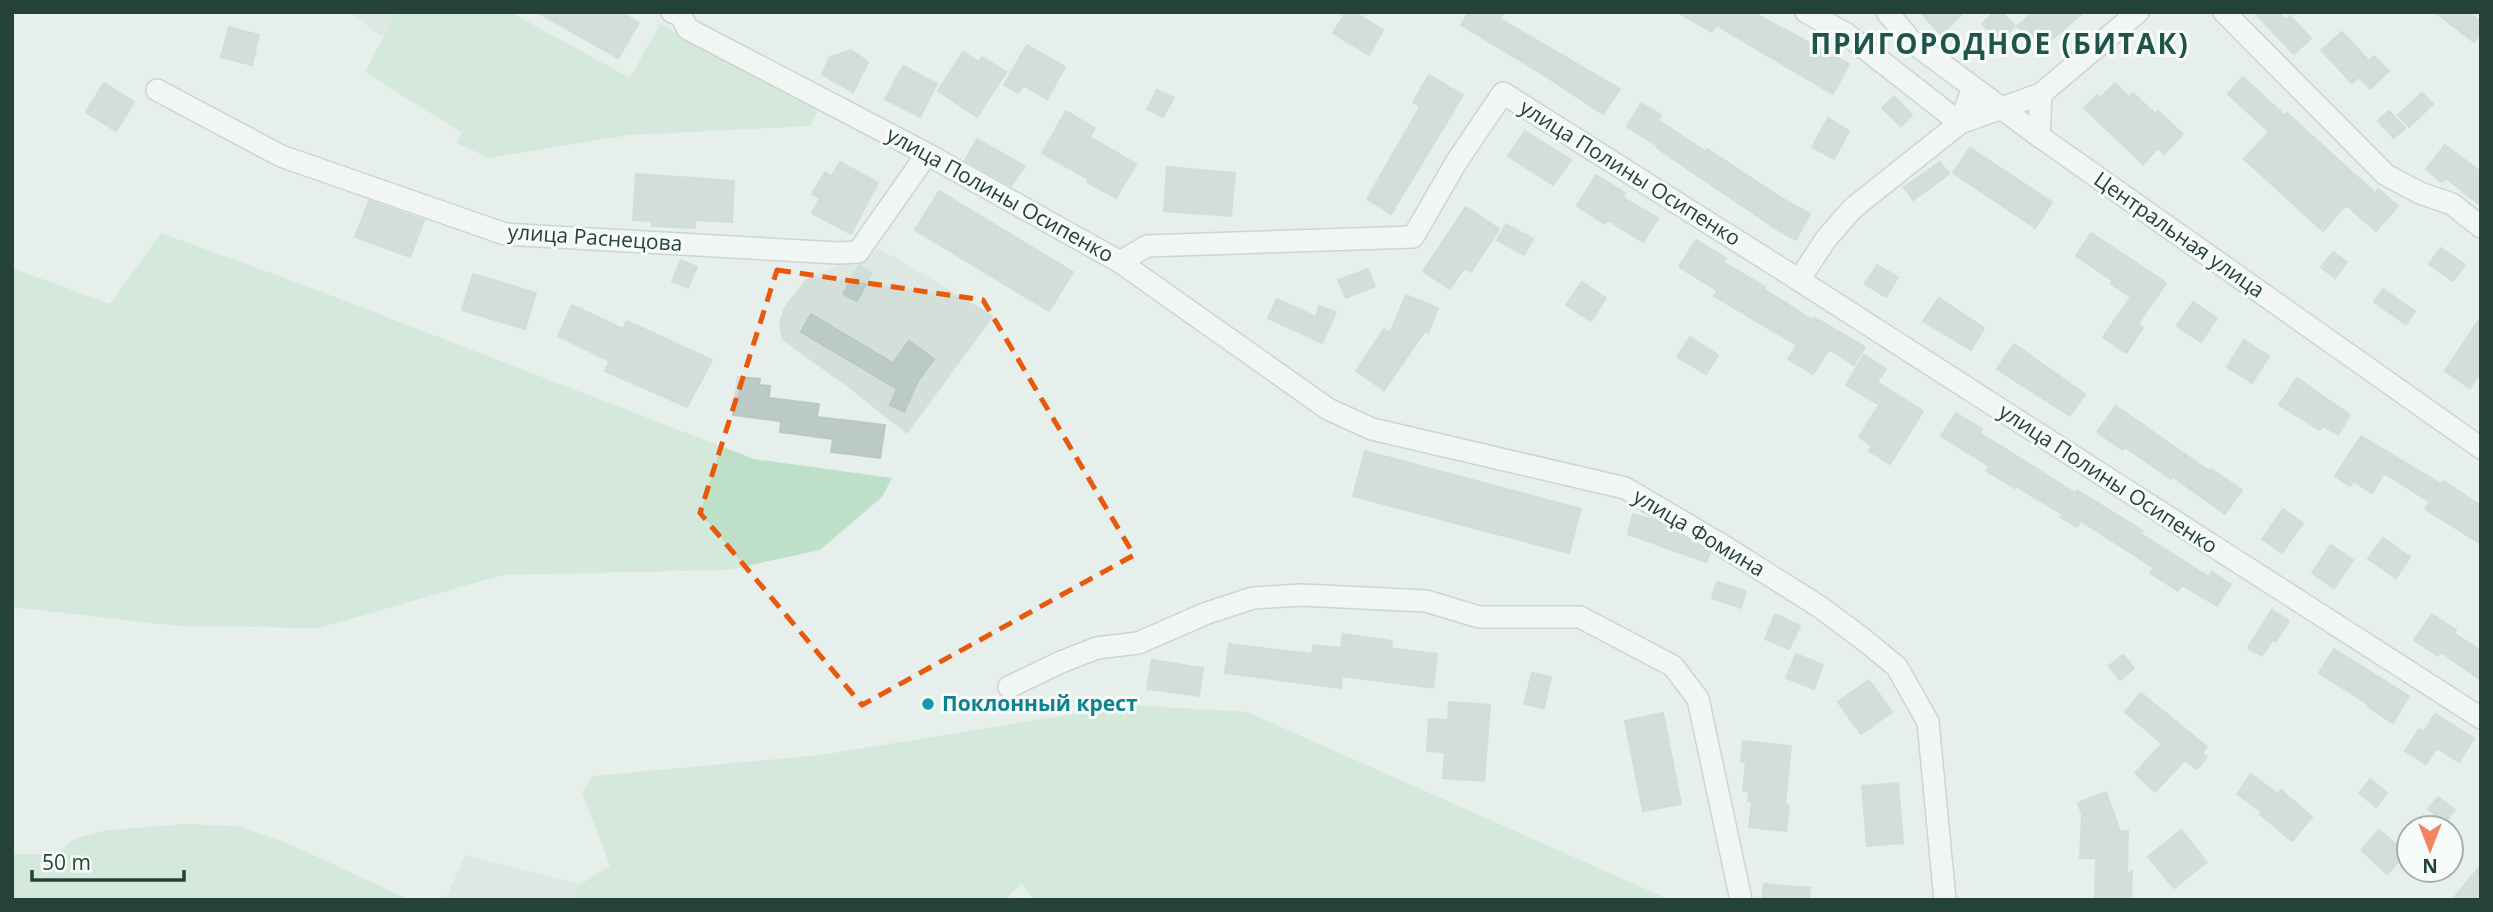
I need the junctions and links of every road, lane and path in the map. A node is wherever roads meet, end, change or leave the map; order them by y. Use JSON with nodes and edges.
{"nodes":[{"id":1,"x":671,"y":12,"type":"edge"},
{"id":2,"x":1806,"y":12,"type":"edge"},
{"id":3,"x":1887,"y":12,"type":"edge"},
{"id":4,"x":2138,"y":12,"type":"edge"},
{"id":5,"x":2224,"y":12,"type":"edge"},
{"id":6,"x":680,"y":13,"type":"edge"},
{"id":7,"x":1973,"y":88,"type":"junction"},
{"id":8,"x":157,"y":90,"type":"dead end"},
{"id":9,"x":2041,"y":94,"type":"junction"},
{"id":10,"x":2001,"y":109,"type":"junction"},
{"id":11,"x":1961,"y":123,"type":"junction"},
{"id":12,"x":2039,"y":136,"type":"junction"},
{"id":13,"x":927,"y":154,"type":"junction"},
{"id":14,"x":2481,"y":227,"type":"edge"},
{"id":15,"x":1120,"y":262,"type":"junction"},
{"id":16,"x":1799,"y":280,"type":"junction"},
{"id":17,"x":2481,"y":448,"type":"edge"},
{"id":18,"x":1009,"y":687,"type":"dead end"},
{"id":19,"x":2481,"y":718,"type":"edge"},
{"id":20,"x":1741,"y":900,"type":"edge"},
{"id":21,"x":1945,"y":900,"type":"edge"}],
"edges":[{"from":1,"to":6,"type":"street","name":"улица Полины Осипенко"},
{"from":2,"to":11,"type":"street"},
{"from":3,"to":7,"type":"street","name":"Центральная улица"},
{"from":4,"to":9,"type":"street"},
{"from":5,"to":14,"type":"street"},
{"from":6,"to":13,"type":"street","name":"улица Полины Осипенко"},
{"from":7,"to":10,"type":"street","name":"Центральная улица"},
{"from":7,"to":11,"type":"street"},
{"from":8,"to":13,"type":"street","name":"улица Раснецова"},
{"from":9,"to":10,"type":"street"},
{"from":9,"to":12,"type":"street"},
{"from":10,"to":11,"type":"street"},
{"from":10,"to":12,"type":"street","name":"Центральная улица"},
{"from":11,"to":16,"type":"street"},
{"from":12,"to":17,"type":"street","name":"Центральная улица"},
{"from":13,"to":15,"type":"street","name":"улица Полины Осипенко"},
{"from":15,"to":16,"type":"street","name":"улица Полины Осипенко"},
{"from":15,"to":21,"type":"street","name":"улица Фомина"},
{"from":16,"to":19,"type":"street","name":"улица Полины Осипенко"},
{"from":18,"to":20,"type":"street"}]}
